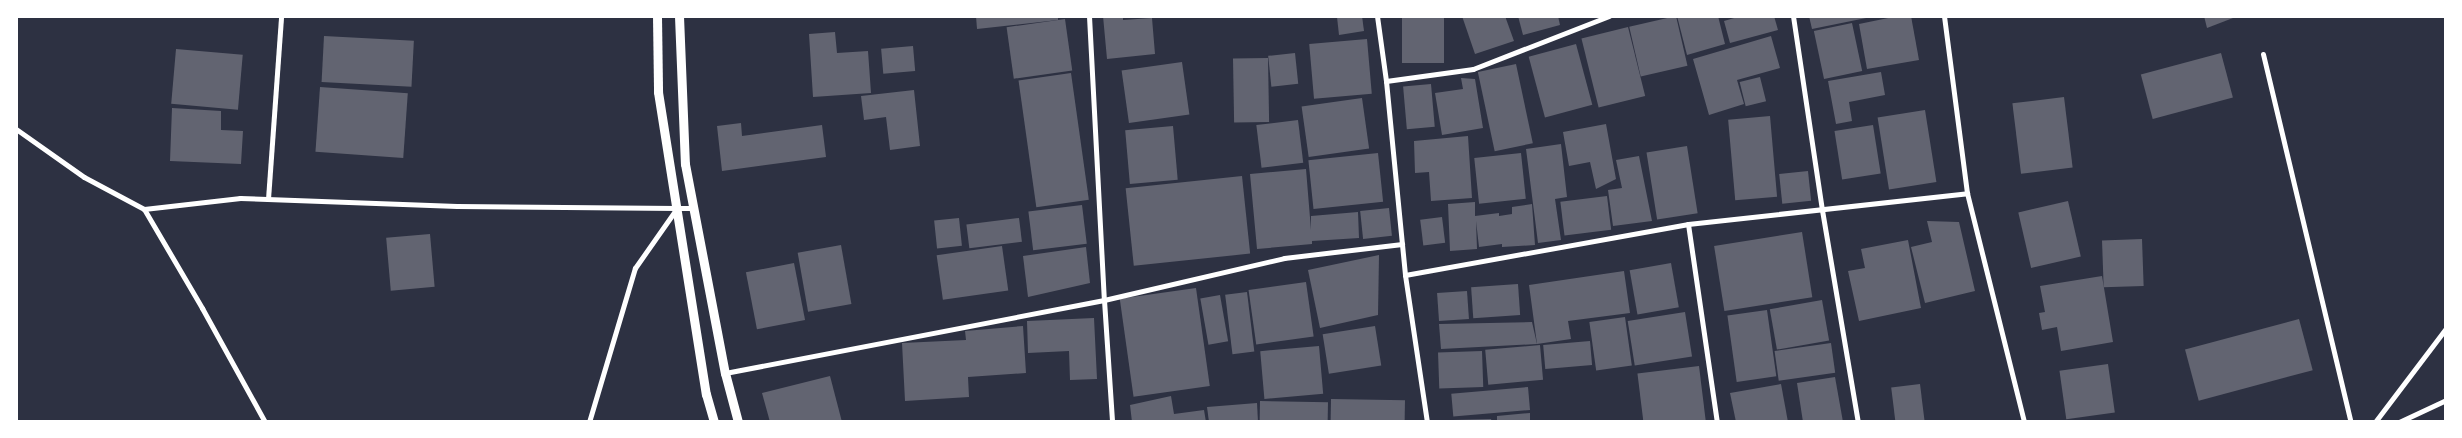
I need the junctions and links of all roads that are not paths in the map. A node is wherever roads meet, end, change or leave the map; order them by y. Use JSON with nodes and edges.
{"nodes":[{"id":1,"x":281,"y":16,"type":"edge"},
{"id":2,"x":658,"y":16,"type":"edge"},
{"id":3,"x":679,"y":16,"type":"edge"},
{"id":4,"x":1090,"y":16,"type":"edge"},
{"id":5,"x":1377,"y":16,"type":"edge"},
{"id":6,"x":1609,"y":16,"type":"edge"},
{"id":7,"x":1793,"y":16,"type":"edge"},
{"id":8,"x":1944,"y":16,"type":"edge"},
{"id":9,"x":2263,"y":54,"type":"dead end"},
{"id":10,"x":1386,"y":81,"type":"junction"},
{"id":11,"x":16,"y":129,"type":"edge"},
{"id":12,"x":1967,"y":194,"type":"junction"},
{"id":13,"x":268,"y":199,"type":"junction"},
{"id":14,"x":677,"y":208,"type":"junction"},
{"id":15,"x":694,"y":208,"type":"junction"},
{"id":16,"x":144,"y":209,"type":"junction"},
{"id":17,"x":1822,"y":210,"type":"junction"},
{"id":18,"x":1688,"y":224,"type":"junction"},
{"id":19,"x":1402,"y":244,"type":"junction"},
{"id":20,"x":1405,"y":275,"type":"junction"},
{"id":21,"x":1104,"y":300,"type":"junction"},
{"id":22,"x":2446,"y":328,"type":"edge"},
{"id":23,"x":725,"y":373,"type":"junction"},
{"id":24,"x":2446,"y":400,"type":"edge"},
{"id":25,"x":265,"y":422,"type":"edge"},
{"id":26,"x":589,"y":422,"type":"edge"},
{"id":27,"x":714,"y":422,"type":"edge"},
{"id":28,"x":738,"y":422,"type":"edge"},
{"id":29,"x":1112,"y":422,"type":"edge"},
{"id":30,"x":1427,"y":422,"type":"edge"},
{"id":31,"x":1717,"y":422,"type":"edge"},
{"id":32,"x":1858,"y":422,"type":"edge"},
{"id":33,"x":2024,"y":422,"type":"edge"},
{"id":34,"x":2350,"y":422,"type":"edge"},
{"id":35,"x":2375,"y":422,"type":"edge"},
{"id":36,"x":2399,"y":422,"type":"edge"}],
"edges":[{"from":1,"to":13,"type":"street"},
{"from":2,"to":14,"type":"street"},
{"from":3,"to":15,"type":"street"},
{"from":4,"to":21,"type":"street"},
{"from":5,"to":10,"type":"street"},
{"from":6,"to":10,"type":"street"},
{"from":7,"to":17,"type":"street"},
{"from":8,"to":12,"type":"street"},
{"from":9,"to":34,"type":"street"},
{"from":10,"to":19,"type":"street"},
{"from":11,"to":16,"type":"street"},
{"from":12,"to":17,"type":"street"},
{"from":12,"to":33,"type":"street"},
{"from":13,"to":14,"type":"street"},
{"from":13,"to":16,"type":"street"},
{"from":14,"to":15,"type":"street"},
{"from":14,"to":26,"type":"street"},
{"from":14,"to":27,"type":"street"},
{"from":15,"to":23,"type":"street"},
{"from":16,"to":25,"type":"street"},
{"from":17,"to":18,"type":"street"},
{"from":17,"to":32,"type":"street"},
{"from":18,"to":20,"type":"street"},
{"from":18,"to":31,"type":"street"},
{"from":19,"to":20,"type":"street"},
{"from":19,"to":21,"type":"street"},
{"from":20,"to":30,"type":"street"},
{"from":21,"to":23,"type":"street"},
{"from":21,"to":29,"type":"street"},
{"from":22,"to":35,"type":"street"},
{"from":23,"to":28,"type":"street"},
{"from":24,"to":36,"type":"street"}]}
